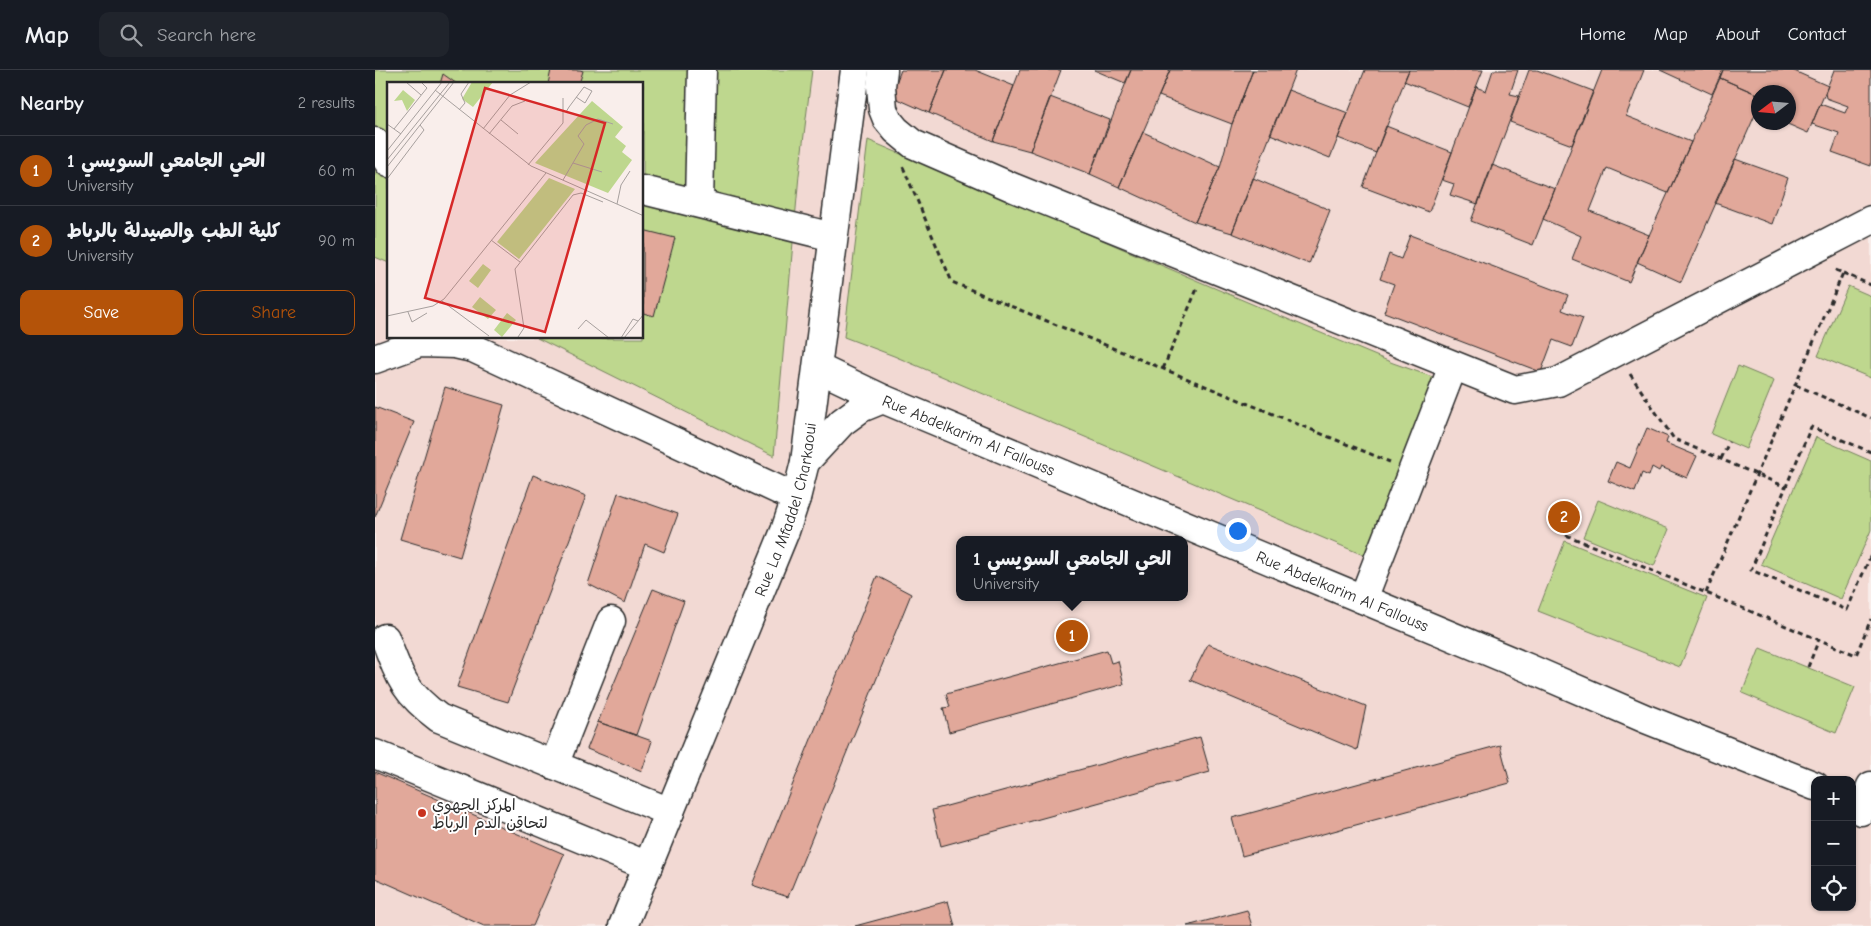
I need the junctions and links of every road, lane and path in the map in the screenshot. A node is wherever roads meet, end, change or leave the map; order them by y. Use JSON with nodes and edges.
{"nodes":[{"id":1,"x":702,"y":70,"type":"edge"},
{"id":2,"x":855,"y":70,"type":"edge"},
{"id":3,"x":883,"y":70,"type":"edge"},
{"id":4,"x":901,"y":162,"type":"dead end"},
{"id":5,"x":644,"y":190,"type":"edge"},
{"id":6,"x":699,"y":203,"type":"junction"},
{"id":7,"x":1871,"y":220,"type":"edge"},
{"id":8,"x":833,"y":237,"type":"junction"},
{"id":9,"x":1803,"y":256,"type":"junction"},
{"id":10,"x":1843,"y":274,"type":"junction"},
{"id":11,"x":1871,"y":285,"type":"edge"},
{"id":12,"x":1198,"y":288,"type":"dead end"},
{"id":13,"x":388,"y":348,"type":"edge"},
{"id":14,"x":1616,"y":352,"type":"junction"},
{"id":15,"x":375,"y":359,"type":"edge"},
{"id":16,"x":1453,"y":366,"type":"junction"},
{"id":17,"x":818,"y":368,"type":"junction"},
{"id":18,"x":1163,"y":369,"type":"junction"},
{"id":19,"x":1796,"y":385,"type":"junction"},
{"id":20,"x":883,"y":399,"type":"junction"},
{"id":21,"x":1871,"y":418,"type":"edge"},
{"id":22,"x":1729,"y":442,"type":"dead end"},
{"id":23,"x":1871,"y":452,"type":"edge"},
{"id":24,"x":1721,"y":459,"type":"junction"},
{"id":25,"x":805,"y":462,"type":"junction"},
{"id":26,"x":1391,"y":462,"type":"dead end"},
{"id":27,"x":1757,"y":475,"type":"junction"},
{"id":28,"x":1786,"y":487,"type":"junction"},
{"id":29,"x":796,"y":498,"type":"junction"},
{"id":30,"x":1566,"y":535,"type":"dead end"},
{"id":31,"x":1871,"y":555,"type":"edge"},
{"id":32,"x":1706,"y":593,"type":"junction"},
{"id":33,"x":1363,"y":599,"type":"junction"},
{"id":34,"x":1871,"y":619,"type":"edge"},
{"id":35,"x":611,"y":621,"type":"dead end"},
{"id":36,"x":385,"y":638,"type":"dead end"},
{"id":37,"x":1819,"y":639,"type":"junction"},
{"id":38,"x":1807,"y":667,"type":"dead end"},
{"id":39,"x":375,"y":754,"type":"edge"},
{"id":40,"x":554,"y":765,"type":"junction"},
{"id":41,"x":1811,"y":784,"type":"edge"},
{"id":42,"x":670,"y":812,"type":"junction"},
{"id":43,"x":648,"y":866,"type":"junction"},
{"id":44,"x":623,"y":926,"type":"edge"}],
"edges":[{"from":1,"to":6,"type":"street"},
{"from":2,"to":8,"type":"street","name":"Rue La Mfaddel Charkaoui"},
{"from":3,"to":16,"type":"street"},
{"from":4,"to":18,"type":"path"},
{"from":5,"to":6,"type":"street"},
{"from":6,"to":8,"type":"street"},
{"from":7,"to":9,"type":"street"},
{"from":8,"to":17,"type":"street","name":"Rue La Mfaddel Charkaoui"},
{"from":9,"to":10,"type":"path"},
{"from":9,"to":14,"type":"street"},
{"from":10,"to":11,"type":"path"},
{"from":10,"to":19,"type":"path"},
{"from":12,"to":18,"type":"path"},
{"from":13,"to":15,"type":"street"},
{"from":13,"to":29,"type":"street"},
{"from":14,"to":16,"type":"street"},
{"from":14,"to":24,"type":"path"},
{"from":16,"to":33,"type":"street"},
{"from":17,"to":20,"type":"street","name":"Rue Abdelkarim Al Fallouss"},
{"from":17,"to":25,"type":"street","name":"Rue La Mfaddel Charkaoui"},
{"from":18,"to":26,"type":"path"},
{"from":19,"to":21,"type":"path"},
{"from":19,"to":27,"type":"path"},
{"from":20,"to":25,"type":"street"},
{"from":20,"to":33,"type":"street","name":"Rue Abdelkarim Al Fallouss"},
{"from":22,"to":24,"type":"path"},
{"from":23,"to":28,"type":"path"},
{"from":24,"to":27,"type":"path"},
{"from":25,"to":29,"type":"street","name":"Rue La Mfaddel Charkaoui"},
{"from":27,"to":28,"type":"path"},
{"from":27,"to":32,"type":"path"},
{"from":28,"to":31,"type":"path"},
{"from":29,"to":42,"type":"street","name":"Rue La Mfaddel Charkaoui"},
{"from":30,"to":32,"type":"path"},
{"from":32,"to":37,"type":"path"},
{"from":33,"to":41,"type":"street","name":"Rue Abdelkarim Al Fallouss"},
{"from":34,"to":37,"type":"path"},
{"from":35,"to":40,"type":"street"},
{"from":36,"to":40,"type":"street"},
{"from":37,"to":38,"type":"path"},
{"from":39,"to":43,"type":"street"},
{"from":40,"to":42,"type":"street"},
{"from":42,"to":43,"type":"street","name":"Rue La Mfaddel Charkaoui"},
{"from":43,"to":44,"type":"street","name":"Rue La Mfaddel Charkaoui"}]}
